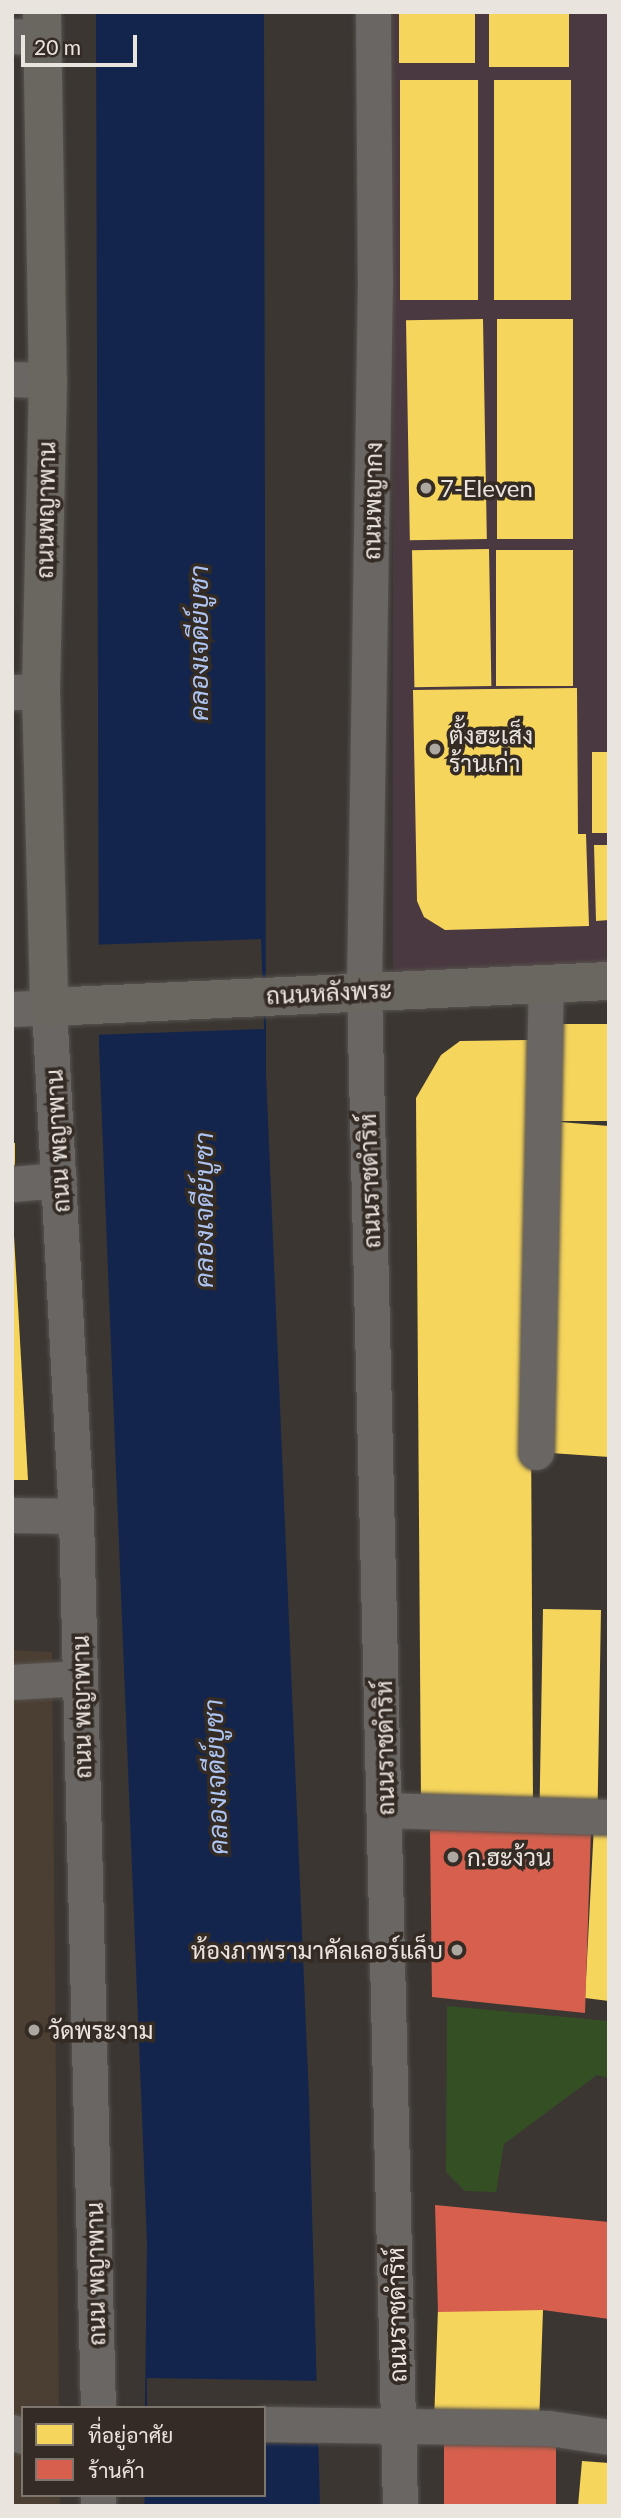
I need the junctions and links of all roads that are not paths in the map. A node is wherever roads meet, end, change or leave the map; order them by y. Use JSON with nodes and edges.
{"nodes":[{"id":1,"x":373,"y":12,"type":"edge"},
{"id":2,"x":32,"y":28,"type":"edge"},
{"id":3,"x":30,"y":380,"type":"edge"},
{"id":4,"x":26,"y":692,"type":"edge"},
{"id":5,"x":609,"y":981,"type":"edge"},
{"id":6,"x":546,"y":984,"type":"junction"},
{"id":7,"x":363,"y":990,"type":"junction"},
{"id":8,"x":49,"y":1008,"type":"edge"},
{"id":9,"x":59,"y":1180,"type":"junction"},
{"id":10,"x":12,"y":1184,"type":"edge"},
{"id":11,"x":536,"y":1452,"type":"dead end"},
{"id":12,"x":12,"y":1515,"type":"edge"},
{"id":13,"x":76,"y":1516,"type":"junction"},
{"id":14,"x":80,"y":1678,"type":"junction"},
{"id":15,"x":12,"y":1682,"type":"edge"},
{"id":16,"x":385,"y":1811,"type":"junction"},
{"id":17,"x":609,"y":1817,"type":"edge"},
{"id":18,"x":98,"y":2406,"type":"edge"},
{"id":19,"x":266,"y":2424,"type":"edge"},
{"id":20,"x":399,"y":2425,"type":"junction"},
{"id":21,"x":609,"y":2437,"type":"edge"},
{"id":22,"x":400,"y":2506,"type":"edge"}],
"edges":[{"from":1,"to":7,"type":"street","name":"ถนนพญากง"},
{"from":2,"to":3,"type":"main road","name":"ถนนพญาพาน"},
{"from":3,"to":4,"type":"main road","name":"ถนนพญาพาน"},
{"from":4,"to":8,"type":"main road","name":"ถนนพญาพาน"},
{"from":5,"to":6,"type":"main road","name":"ถนนหลังพระ"},
{"from":6,"to":7,"type":"main road","name":"ถนนหลังพระ"},
{"from":6,"to":11,"type":"street"},
{"from":7,"to":8,"type":"main road","name":"ถนนหลังพระ"},
{"from":7,"to":16,"type":"street","name":"ถนนราชดำริห์"},
{"from":8,"to":9,"type":"street","name":"ถนน พญาพาน"},
{"from":9,"to":10,"type":"street"},
{"from":9,"to":13,"type":"street","name":"ถนน พญาพาน"},
{"from":12,"to":13,"type":"street"},
{"from":13,"to":14,"type":"street","name":"ถนน พญาพาน"},
{"from":14,"to":15,"type":"street"},
{"from":14,"to":18,"type":"street","name":"ถนน พญาพาน"},
{"from":16,"to":17,"type":"street"},
{"from":16,"to":20,"type":"street","name":"ถนนราชดำริห์"},
{"from":19,"to":20,"type":"street"},
{"from":20,"to":21,"type":"street"},
{"from":20,"to":22,"type":"street","name":"ถนนราชดำริห์"}]}
